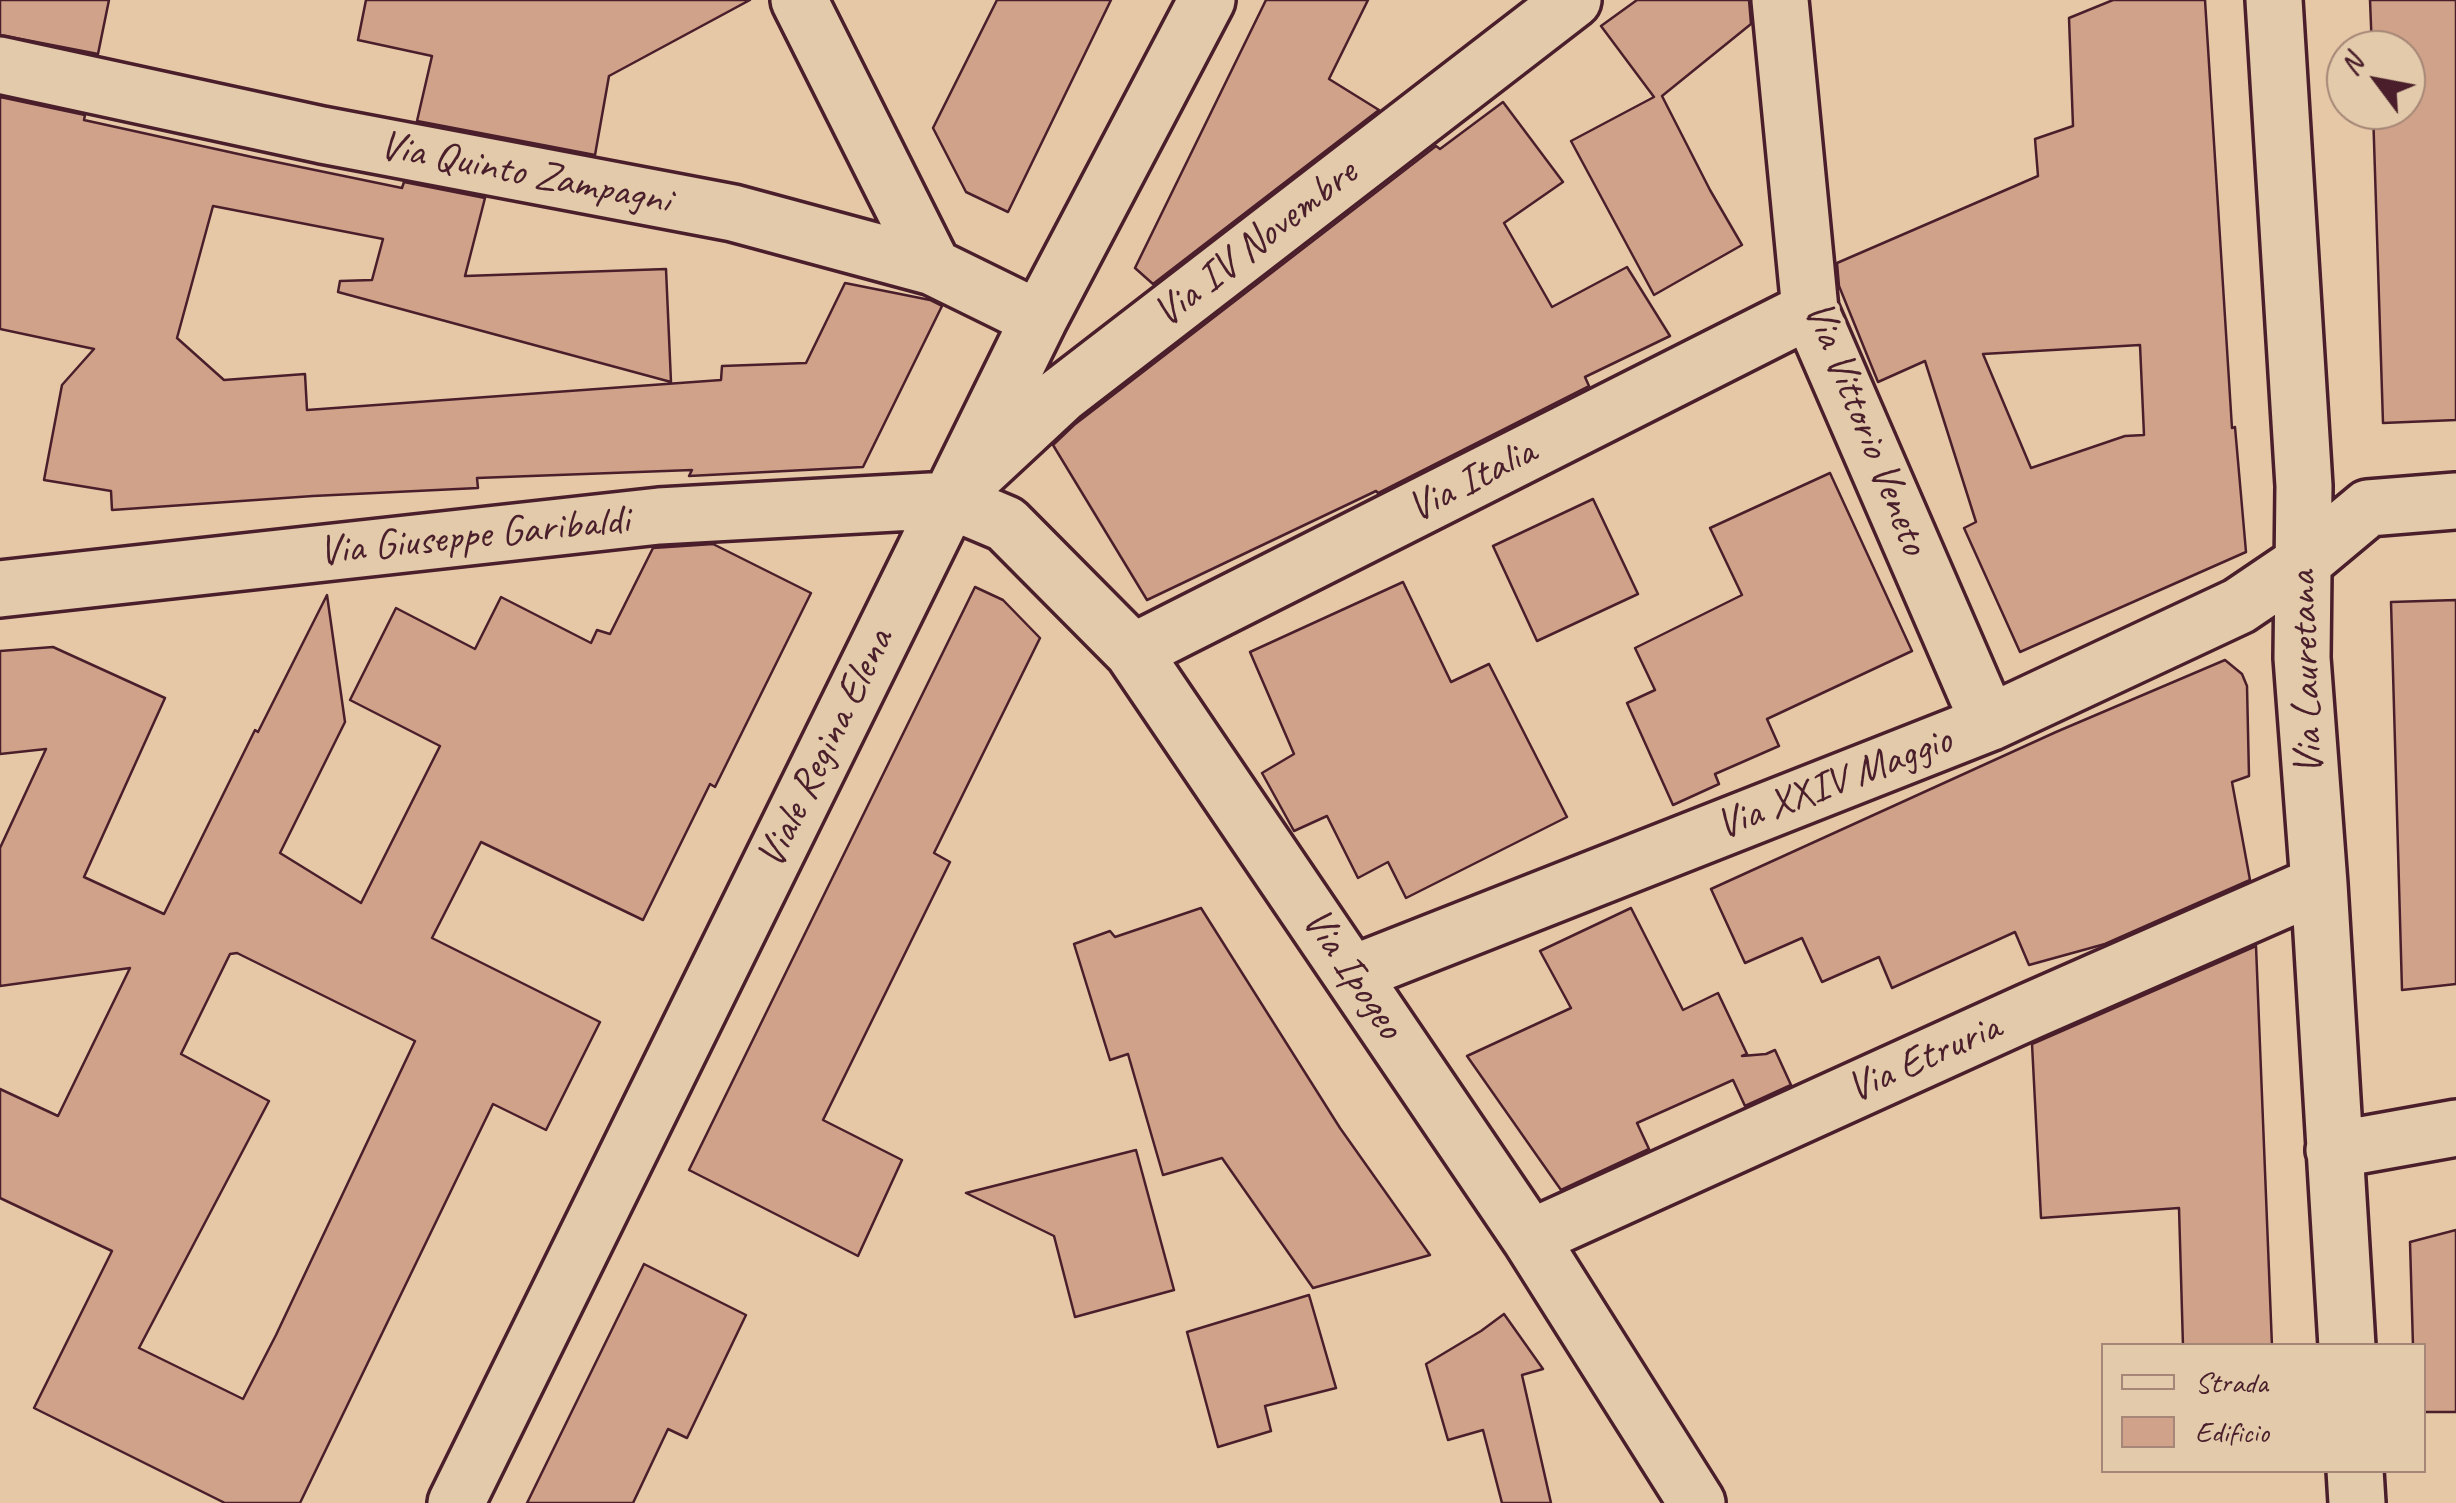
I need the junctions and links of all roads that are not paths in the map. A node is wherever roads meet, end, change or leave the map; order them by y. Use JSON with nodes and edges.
{"nodes":[{"id":1,"x":799,"y":0,"type":"edge"},
{"id":2,"x":1206,"y":0,"type":"edge"},
{"id":3,"x":1573,"y":0,"type":"edge"},
{"id":4,"x":1780,"y":0,"type":"edge"},
{"id":5,"x":2274,"y":0,"type":"edge"},
{"id":6,"x":0,"y":65,"type":"edge"},
{"id":7,"x":933,"y":267,"type":"junction"},
{"id":8,"x":1810,"y":310,"type":"junction"},
{"id":9,"x":1038,"y":320,"type":"junction"},
{"id":10,"x":949,"y":500,"type":"junction"},
{"id":11,"x":2456,"y":500,"type":"edge"},
{"id":12,"x":2302,"y":564,"type":"junction"},
{"id":13,"x":0,"y":589,"type":"edge"},
{"id":14,"x":1133,"y":652,"type":"junction"},
{"id":15,"x":1989,"y":723,"type":"junction"},
{"id":16,"x":2319,"y":884,"type":"junction"},
{"id":17,"x":1352,"y":974,"type":"junction"},
{"id":18,"x":2456,"y":1128,"type":"edge"},
{"id":19,"x":2334,"y":1150,"type":"junction"},
{"id":20,"x":1530,"y":1238,"type":"junction"},
{"id":21,"x":2347,"y":1343,"type":"edge"},
{"id":22,"x":2355,"y":1473,"type":"edge"},
{"id":23,"x":456,"y":1503,"type":"edge"},
{"id":24,"x":1697,"y":1503,"type":"edge"},
{"id":25,"x":2357,"y":1503,"type":"edge"}],
"edges":[{"from":1,"to":7,"type":"street"},
{"from":2,"to":9,"type":"street","name":"Viale Regina Elena"},
{"from":3,"to":10,"type":"street","name":"Via IV Novembre"},
{"from":4,"to":8,"type":"street","name":"Via Vittorio Veneto"},
{"from":5,"to":12,"type":"street","name":"Via Lauretana"},
{"from":6,"to":7,"type":"street","name":"Via Quinto Zampagni"},
{"from":7,"to":9,"type":"street","name":"Via Quinto Zampagni"},
{"from":8,"to":14,"type":"street","name":"Via Italia"},
{"from":8,"to":15,"type":"street","name":"Via Vittorio Veneto"},
{"from":9,"to":10,"type":"street","name":"Viale Regina Elena"},
{"from":10,"to":13,"type":"street","name":"Via Giuseppe Garibaldi"},
{"from":10,"to":14,"type":"street","name":"Via Ipogeo"},
{"from":10,"to":23,"type":"street","name":"Viale Regina Elena"},
{"from":11,"to":12,"type":"street","name":"Via XXIV Maggio"},
{"from":12,"to":15,"type":"street","name":"Via XXIV Maggio"},
{"from":12,"to":16,"type":"street","name":"Via Lauretana"},
{"from":14,"to":17,"type":"street","name":"Via Ipogeo"},
{"from":15,"to":17,"type":"street","name":"Via XXIV Maggio"},
{"from":16,"to":19,"type":"street","name":"Via Lauretana"},
{"from":16,"to":20,"type":"street","name":"Via Etruria"},
{"from":17,"to":20,"type":"street","name":"Via Ipogeo"},
{"from":18,"to":19,"type":"street"},
{"from":19,"to":21,"type":"street","name":"Via Lauretana"},
{"from":20,"to":24,"type":"street","name":"Via Ipogeo"},
{"from":22,"to":25,"type":"street"}]}
